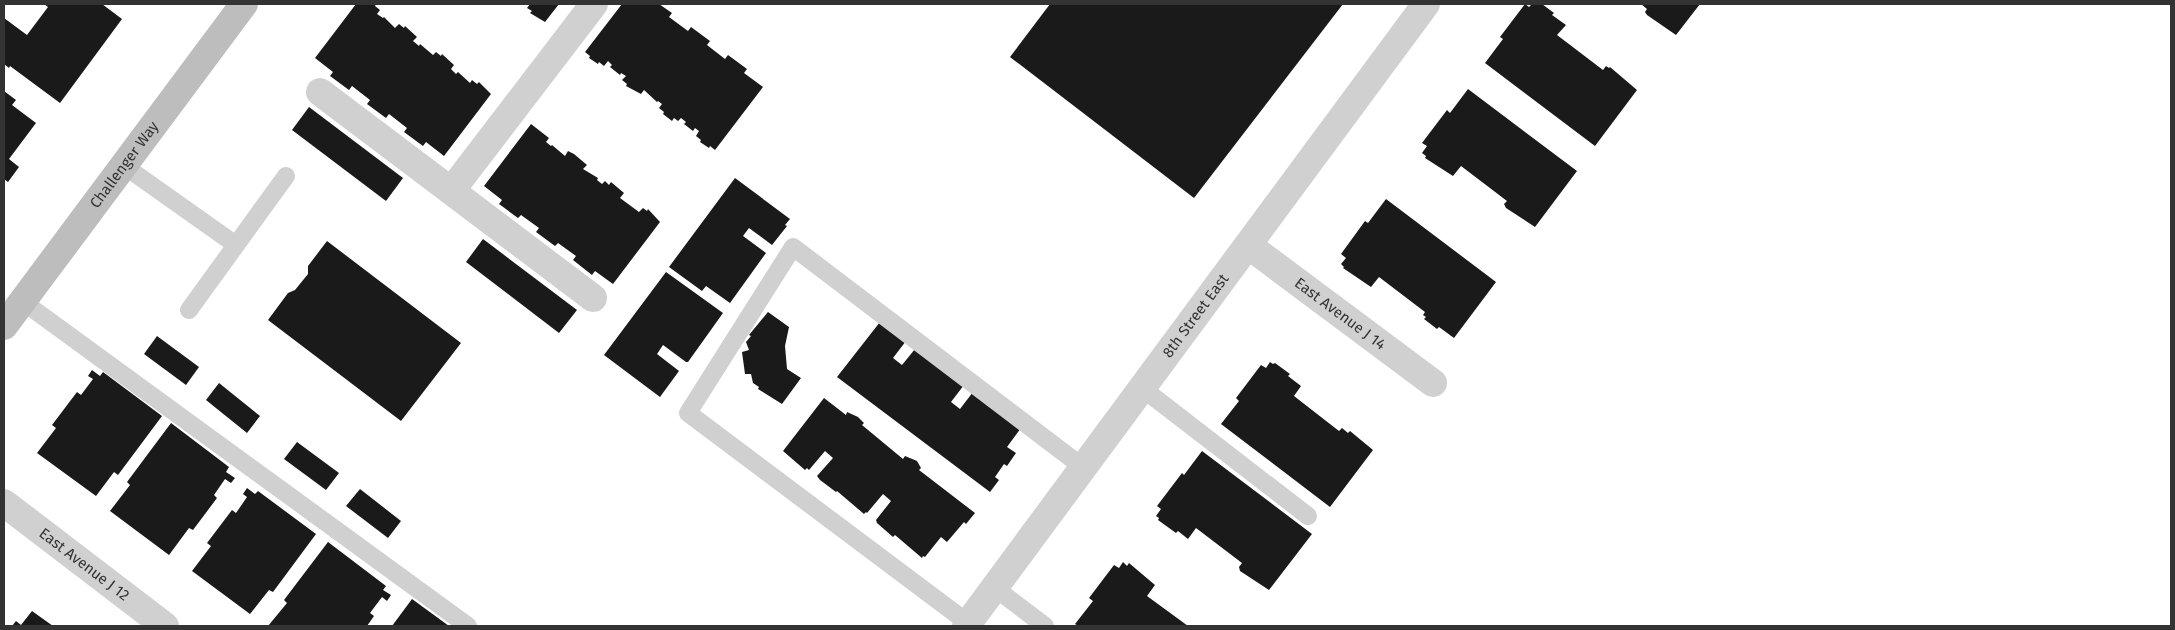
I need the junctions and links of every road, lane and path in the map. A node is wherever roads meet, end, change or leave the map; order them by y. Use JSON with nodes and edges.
{"nodes":[{"id":1,"x":244,"y":4,"type":"edge"},
{"id":2,"x":594,"y":4,"type":"edge"},
{"id":3,"x":1426,"y":4,"type":"edge"},
{"id":4,"x":320,"y":92,"type":"dead end"},
{"id":5,"x":124,"y":165,"type":"junction"},
{"id":6,"x":286,"y":176,"type":"dead end"},
{"id":7,"x":451,"y":191,"type":"junction"},
{"id":8,"x":236,"y":245,"type":"junction"},
{"id":9,"x":1248,"y":245,"type":"junction"},
{"id":10,"x":593,"y":298,"type":"dead end"},
{"id":11,"x":22,"y":301,"type":"junction"},
{"id":12,"x":189,"y":310,"type":"dead end"},
{"id":13,"x":4,"y":326,"type":"edge"},
{"id":14,"x":1433,"y":383,"type":"dead end"},
{"id":15,"x":1142,"y":388,"type":"junction"},
{"id":16,"x":1084,"y":468,"type":"junction"},
{"id":17,"x":4,"y":503,"type":"edge"},
{"id":18,"x":1308,"y":516,"type":"dead end"},
{"id":19,"x":995,"y":588,"type":"junction"},
{"id":20,"x":967,"y":625,"type":"edge"},
{"id":21,"x":165,"y":626,"type":"edge"},
{"id":22,"x":468,"y":626,"type":"edge"},
{"id":23,"x":1046,"y":626,"type":"edge"}],
"edges":[{"from":1,"to":5,"type":"main road","name":"Challenger Way"},
{"from":2,"to":7,"type":"street"},
{"from":3,"to":9,"type":"street","name":"8th Street East"},
{"from":4,"to":7,"type":"street"},
{"from":5,"to":8,"type":"lane"},
{"from":5,"to":11,"type":"main road","name":"Challenger Way"},
{"from":6,"to":8,"type":"lane"},
{"from":7,"to":10,"type":"street"},
{"from":8,"to":12,"type":"lane"},
{"from":9,"to":14,"type":"street","name":"East Avenue J 14"},
{"from":9,"to":15,"type":"street","name":"8th Street East"},
{"from":11,"to":13,"type":"main road","name":"Challenger Way"},
{"from":11,"to":22,"type":"lane"},
{"from":15,"to":16,"type":"street","name":"8th Street East"},
{"from":15,"to":18,"type":"lane"},
{"from":16,"to":19,"type":"street","name":"8th Street East"},
{"from":16,"to":20,"type":"lane"},
{"from":17,"to":21,"type":"street","name":"East Avenue J 12"},
{"from":19,"to":20,"type":"street","name":"8th Street East"},
{"from":19,"to":23,"type":"lane"}]}
